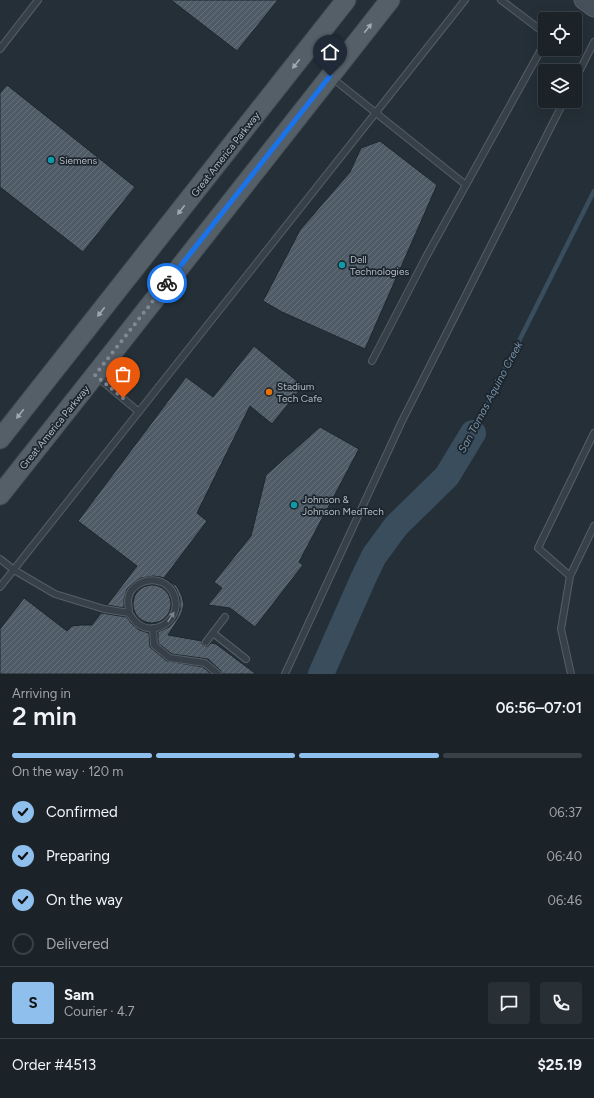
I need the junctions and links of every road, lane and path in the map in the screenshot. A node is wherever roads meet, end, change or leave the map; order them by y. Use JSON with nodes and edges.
{"nodes":[{"id":1,"x":38,"y":0,"type":"edge"},
{"id":2,"x":346,"y":0,"type":"edge"},
{"id":3,"x":390,"y":0,"type":"edge"},
{"id":4,"x":465,"y":0,"type":"edge"},
{"id":5,"x":501,"y":0,"type":"edge"},
{"id":6,"x":583,"y":0,"type":"edge"},
{"id":7,"x":594,"y":8,"type":"edge"},
{"id":8,"x":594,"y":42,"type":"edge"},
{"id":9,"x":0,"y":49,"type":"edge"},
{"id":10,"x":582,"y":66,"type":"edge"},
{"id":11,"x":330,"y":76,"type":"junction"},
{"id":12,"x":560,"y":108,"type":"edge"},
{"id":13,"x":376,"y":112,"type":"junction"},
{"id":14,"x":466,"y":185,"type":"junction"},
{"id":15,"x":372,"y":361,"type":"dead end"},
{"id":16,"x":95,"y":375,"type":"junction"},
{"id":17,"x":139,"y":412,"type":"junction"},
{"id":18,"x":594,"y":433,"type":"edge"},
{"id":19,"x":0,"y":440,"type":"edge"},
{"id":20,"x":0,"y":495,"type":"edge"},
{"id":21,"x":594,"y":526,"type":"edge"},
{"id":22,"x":0,"y":559,"type":"edge"},
{"id":23,"x":14,"y":570,"type":"junction"},
{"id":24,"x":570,"y":576,"type":"junction"},
{"id":25,"x":0,"y":587,"type":"edge"},
{"id":26,"x":129,"y":613,"type":"junction"},
{"id":27,"x":226,"y":617,"type":"dead end"},
{"id":28,"x":153,"y":628,"type":"junction"},
{"id":29,"x":213,"y":633,"type":"junction"},
{"id":30,"x":206,"y":642,"type":"dead end"},
{"id":31,"x":246,"y":659,"type":"dead end"},
{"id":32,"x":218,"y":674,"type":"edge"},
{"id":33,"x":285,"y":674,"type":"edge"},
{"id":34,"x":571,"y":674,"type":"edge"}],
"edges":[{"from":1,"to":9,"type":"lane"},
{"from":2,"to":19,"type":"main road","name":"Great America Parkway","one_way":true},
{"from":11,"to":3,"type":"main road","name":"Great America Parkway","one_way":true},
{"from":4,"to":13,"type":"lane"},
{"from":5,"to":14,"type":"lane"},
{"from":6,"to":7,"type":"street"},
{"from":8,"to":10,"type":"lane"},
{"from":11,"to":13,"type":"lane"},
{"from":11,"to":16,"type":"main road","name":"Great America Parkway"},
{"from":12,"to":33,"type":"lane"},
{"from":13,"to":14,"type":"lane"},
{"from":13,"to":17,"type":"lane"},
{"from":14,"to":15,"type":"lane"},
{"from":16,"to":17,"type":"lane"},
{"from":16,"to":20,"type":"main road","name":"Great America Parkway"},
{"from":17,"to":23,"type":"lane"},
{"from":18,"to":24,"type":"lane"},
{"from":21,"to":24,"type":"lane"},
{"from":22,"to":23,"type":"lane"},
{"from":23,"to":25,"type":"lane"},
{"from":23,"to":26,"type":"lane"},
{"from":24,"to":34,"type":"lane"},
{"from":26,"to":28,"type":"lane"},
{"from":28,"to":26,"type":"lane","one_way":true},
{"from":27,"to":29,"type":"lane"},
{"from":28,"to":32,"type":"lane"},
{"from":29,"to":30,"type":"lane"},
{"from":29,"to":31,"type":"lane"}]}
